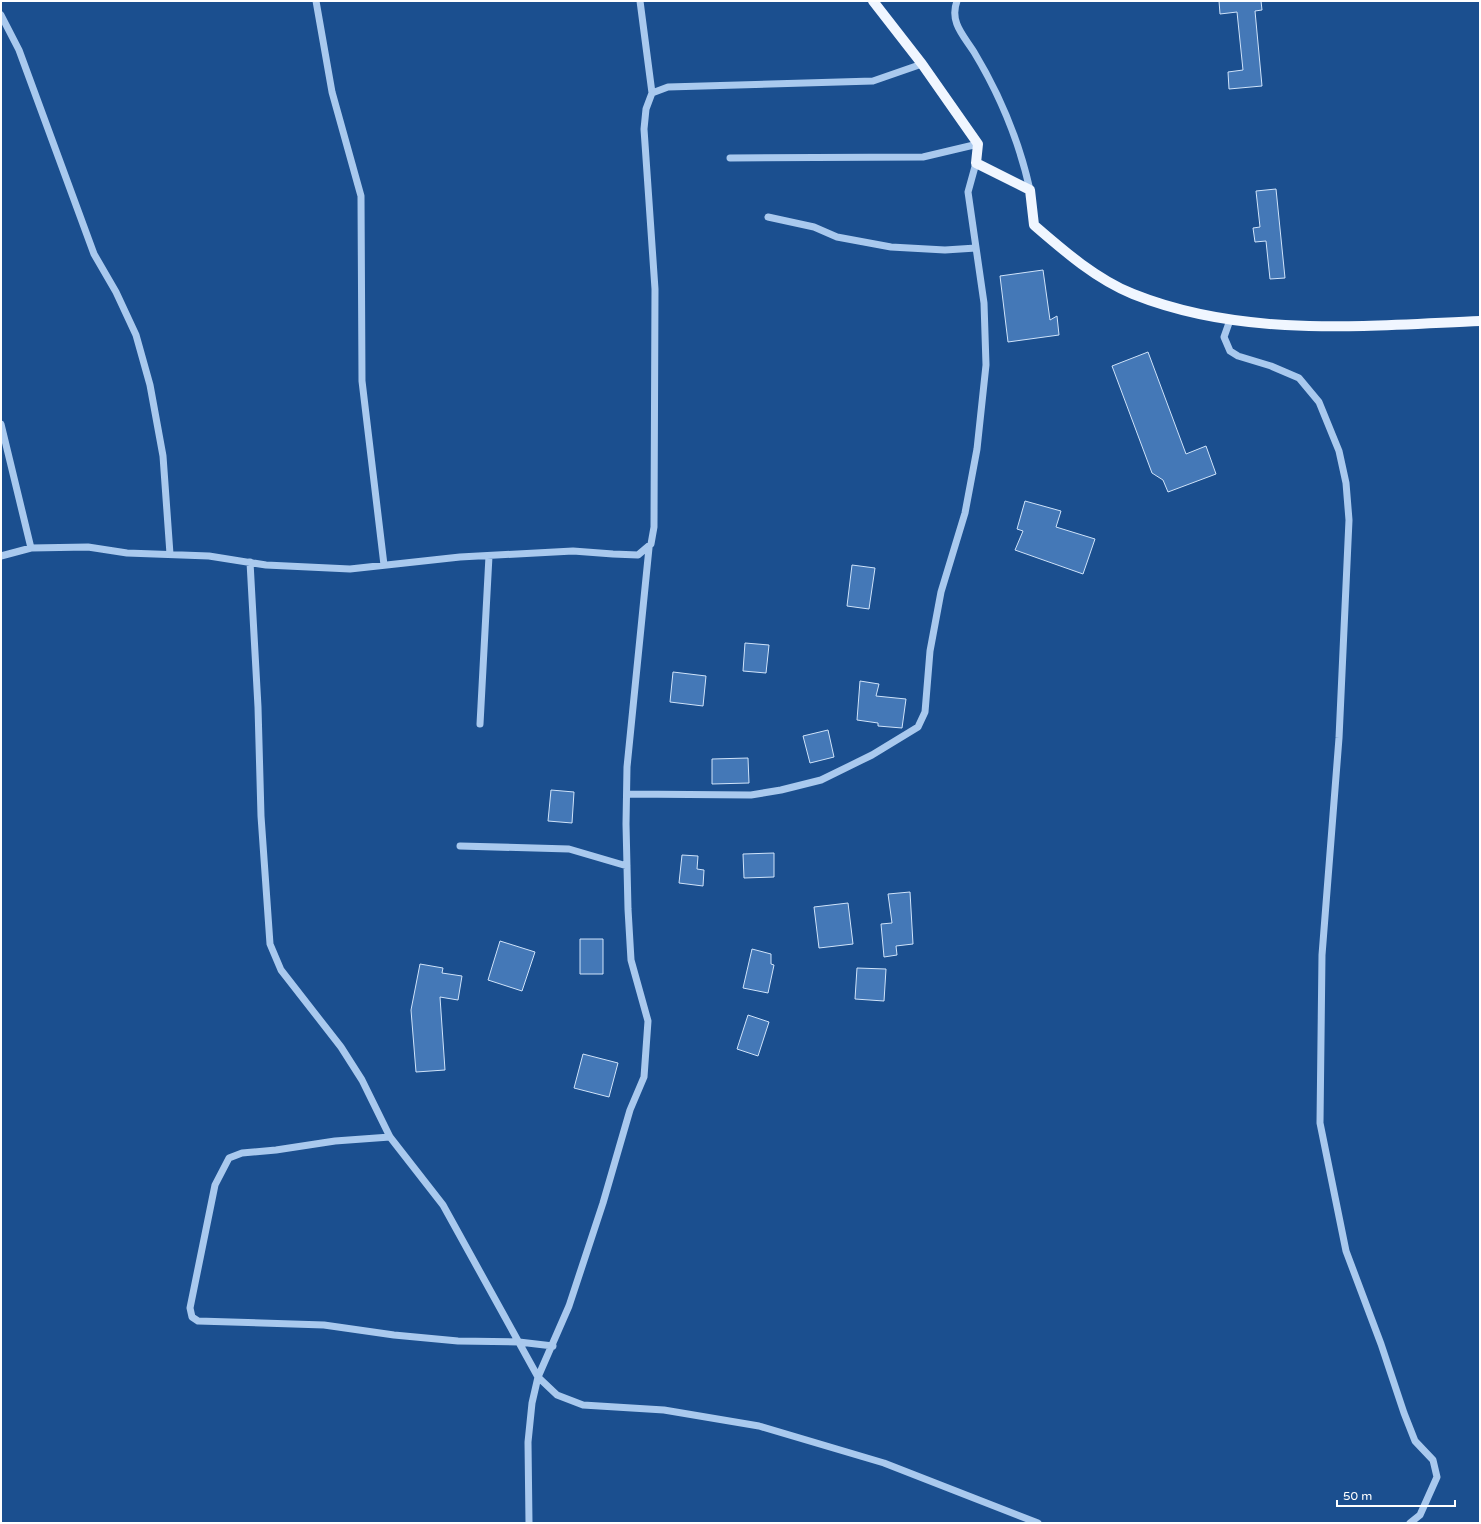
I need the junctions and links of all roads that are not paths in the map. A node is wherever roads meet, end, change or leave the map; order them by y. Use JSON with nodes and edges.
{"nodes":[{"id":1,"x":316,"y":1,"type":"edge"},
{"id":2,"x":640,"y":1,"type":"edge"},
{"id":3,"x":873,"y":1,"type":"edge"},
{"id":4,"x":957,"y":1,"type":"edge"},
{"id":5,"x":1,"y":15,"type":"edge"},
{"id":6,"x":922,"y":64,"type":"junction"},
{"id":7,"x":652,"y":93,"type":"junction"},
{"id":8,"x":978,"y":144,"type":"junction"},
{"id":9,"x":730,"y":158,"type":"dead end"},
{"id":10,"x":976,"y":163,"type":"junction"},
{"id":11,"x":1030,"y":190,"type":"junction"},
{"id":12,"x":768,"y":217,"type":"dead end"},
{"id":13,"x":976,"y":248,"type":"junction"},
{"id":14,"x":1230,"y":320,"type":"junction"},
{"id":15,"x":1480,"y":321,"type":"edge"},
{"id":16,"x":1,"y":424,"type":"edge"},
{"id":17,"x":31,"y":548,"type":"junction"},
{"id":18,"x":649,"y":548,"type":"junction"},
{"id":19,"x":170,"y":554,"type":"junction"},
{"id":20,"x":1,"y":556,"type":"edge"},
{"id":21,"x":489,"y":556,"type":"junction"},
{"id":22,"x":250,"y":562,"type":"junction"},
{"id":23,"x":384,"y":565,"type":"junction"},
{"id":24,"x":480,"y":724,"type":"dead end"},
{"id":25,"x":627,"y":794,"type":"junction"},
{"id":26,"x":460,"y":846,"type":"dead end"},
{"id":27,"x":627,"y":866,"type":"junction"},
{"id":28,"x":390,"y":1136,"type":"junction"},
{"id":29,"x":519,"y":1342,"type":"junction"},
{"id":30,"x":553,"y":1346,"type":"junction"},
{"id":31,"x":538,"y":1377,"type":"junction"},
{"id":32,"x":529,"y":1523,"type":"edge"},
{"id":33,"x":1038,"y":1523,"type":"edge"},
{"id":34,"x":1410,"y":1523,"type":"edge"}],
"edges":[{"from":1,"to":23,"type":"street"},
{"from":2,"to":7,"type":"street"},
{"from":3,"to":6,"type":"main road"},
{"from":4,"to":11,"type":"street"},
{"from":5,"to":19,"type":"street"},
{"from":6,"to":7,"type":"street"},
{"from":6,"to":8,"type":"main road"},
{"from":7,"to":18,"type":"street"},
{"from":8,"to":9,"type":"street"},
{"from":8,"to":10,"type":"main road"},
{"from":10,"to":11,"type":"main road"},
{"from":10,"to":13,"type":"street"},
{"from":11,"to":14,"type":"main road"},
{"from":12,"to":13,"type":"street"},
{"from":13,"to":25,"type":"street"},
{"from":14,"to":15,"type":"main road"},
{"from":14,"to":34,"type":"street"},
{"from":16,"to":17,"type":"street"},
{"from":17,"to":19,"type":"street"},
{"from":17,"to":20,"type":"street"},
{"from":18,"to":21,"type":"street"},
{"from":18,"to":25,"type":"street"},
{"from":19,"to":22,"type":"street"},
{"from":21,"to":23,"type":"street"},
{"from":21,"to":24,"type":"street"},
{"from":22,"to":23,"type":"street"},
{"from":22,"to":28,"type":"street"},
{"from":25,"to":27,"type":"street"},
{"from":26,"to":27,"type":"street"},
{"from":27,"to":30,"type":"street"},
{"from":28,"to":29,"type":"street"},
{"from":28,"to":29,"type":"street"},
{"from":29,"to":30,"type":"street"},
{"from":29,"to":31,"type":"street"},
{"from":30,"to":31,"type":"street"},
{"from":31,"to":32,"type":"street"},
{"from":31,"to":33,"type":"street"}]}
